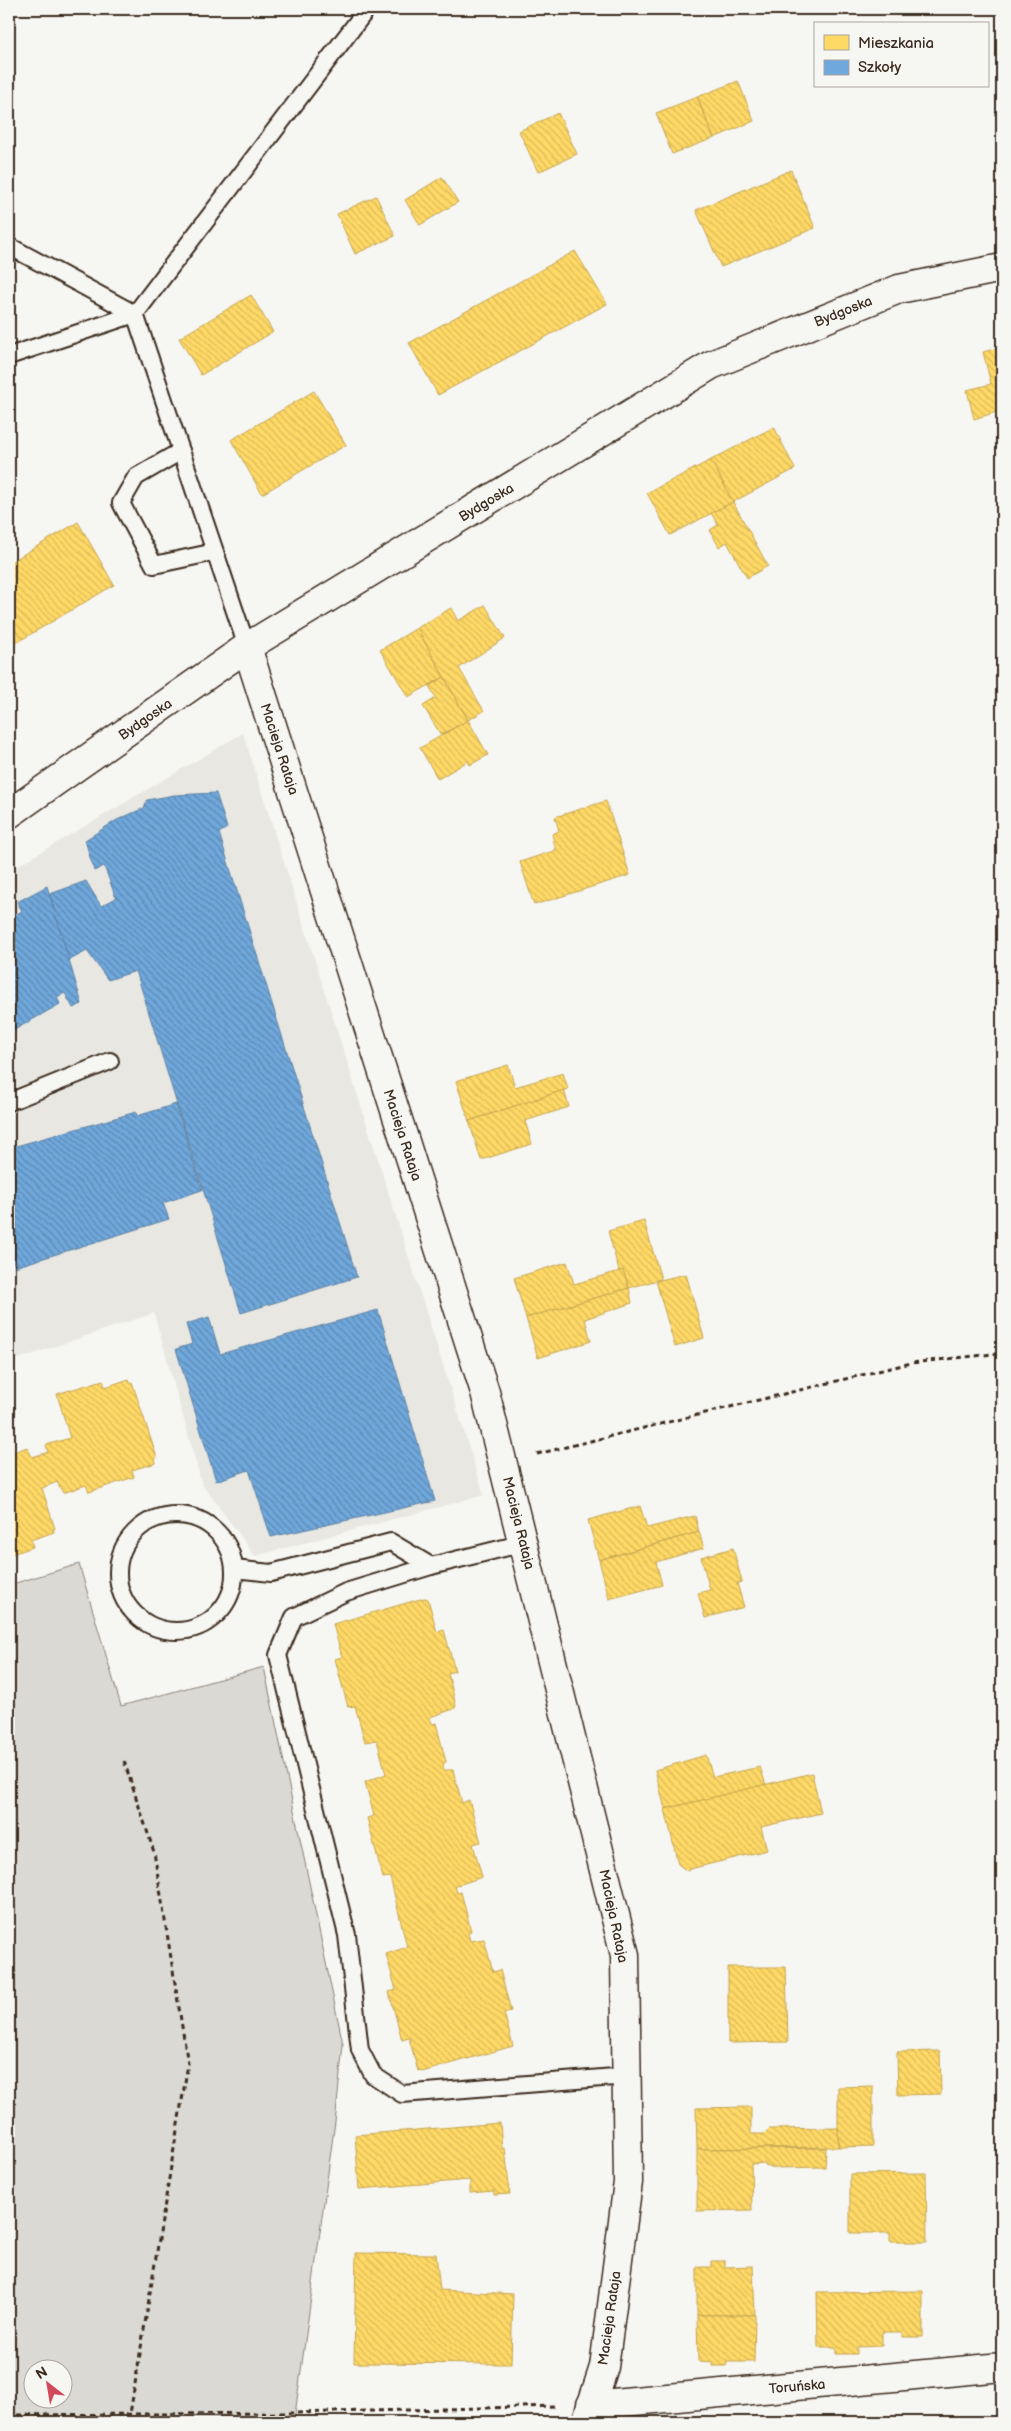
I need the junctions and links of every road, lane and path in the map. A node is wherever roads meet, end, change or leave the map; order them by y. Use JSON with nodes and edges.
{"nodes":[{"id":1,"x":367,"y":9,"type":"edge"},
{"id":2,"x":9,"y":246,"type":"edge"},
{"id":3,"x":1002,"y":268,"type":"edge"},
{"id":4,"x":135,"y":314,"type":"junction"},
{"id":5,"x":9,"y":356,"type":"edge"},
{"id":6,"x":181,"y":451,"type":"junction"},
{"id":7,"x":215,"y":552,"type":"junction"},
{"id":8,"x":247,"y":647,"type":"junction"},
{"id":9,"x":9,"y":814,"type":"edge"},
{"id":10,"x":110,"y":1061,"type":"dead end"},
{"id":11,"x":9,"y":1102,"type":"edge"},
{"id":12,"x":1002,"y":1353,"type":"edge"},
{"id":13,"x":504,"y":1462,"type":"junction"},
{"id":14,"x":524,"y":1543,"type":"junction"},
{"id":15,"x":431,"y":1566,"type":"junction"},
{"id":16,"x":234,"y":1569,"type":"junction"},
{"id":17,"x":124,"y":1761,"type":"dead end"},
{"id":18,"x":627,"y":2076,"type":"junction"},
{"id":19,"x":1002,"y":2367,"type":"edge"},
{"id":20,"x":130,"y":2414,"type":"junction"},
{"id":21,"x":589,"y":2414,"type":"edge"},
{"id":22,"x":9,"y":2415,"type":"edge"}],
"edges":[{"from":1,"to":4,"type":"lane"},
{"from":2,"to":4,"type":"lane"},
{"from":3,"to":8,"type":"street","name":"Bydgoska"},
{"from":4,"to":5,"type":"lane"},
{"from":4,"to":6,"type":"lane"},
{"from":6,"to":7,"type":"lane"},
{"from":6,"to":7,"type":"lane"},
{"from":7,"to":8,"type":"lane"},
{"from":8,"to":9,"type":"street","name":"Bydgoska"},
{"from":8,"to":13,"type":"street","name":"Macieja Rataja"},
{"from":10,"to":11,"type":"lane"},
{"from":12,"to":13,"type":"path"},
{"from":13,"to":14,"type":"street","name":"Macieja Rataja"},
{"from":14,"to":15,"type":"lane"},
{"from":14,"to":18,"type":"street","name":"Macieja Rataja"},
{"from":15,"to":16,"type":"lane"},
{"from":15,"to":18,"type":"lane"},
{"from":16,"to":16,"type":"lane"},
{"from":17,"to":20,"type":"path"},
{"from":18,"to":21,"type":"street","name":"Macieja Rataja"},
{"from":19,"to":21,"type":"street","name":"Toruńska"},
{"from":20,"to":21,"type":"path"},
{"from":20,"to":22,"type":"path"}]}
